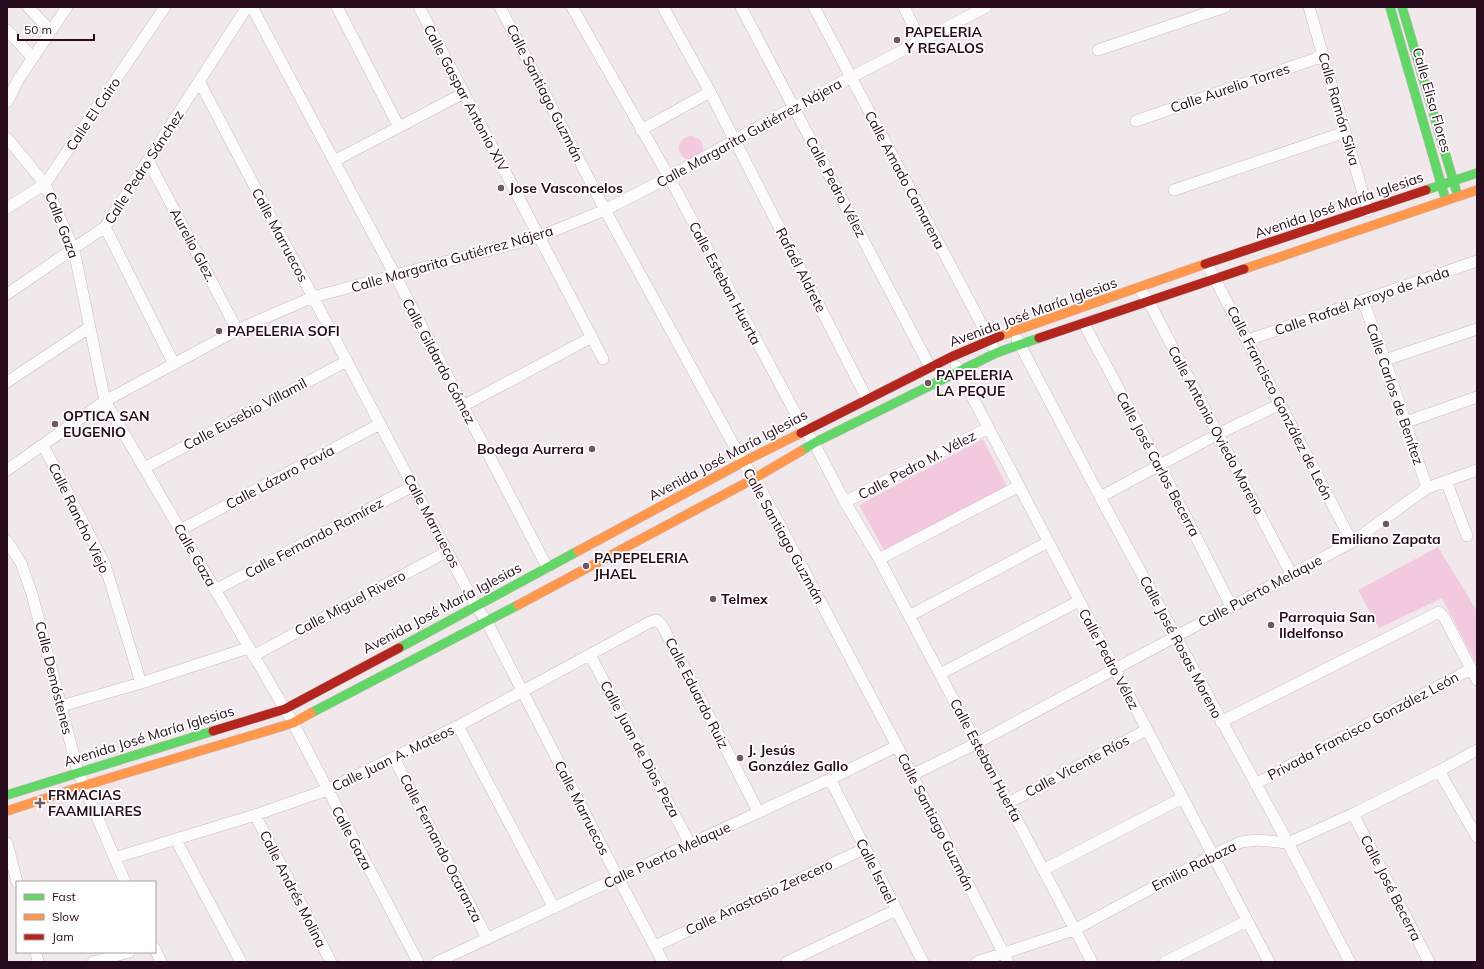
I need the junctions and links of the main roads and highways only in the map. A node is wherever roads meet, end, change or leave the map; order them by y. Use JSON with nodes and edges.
{"nodes":[{"id":1,"x":1390,"y":7,"type":"edge"},
{"id":2,"x":1402,"y":7,"type":"edge"},
{"id":3,"x":1477,"y":173,"type":"edge"},
{"id":4,"x":1453,"y":181,"type":"junction"},
{"id":5,"x":1442,"y":185,"type":"junction"},
{"id":6,"x":1477,"y":190,"type":"edge"},
{"id":7,"x":1458,"y":196,"type":"junction"},
{"id":8,"x":1446,"y":200,"type":"junction"},
{"id":9,"x":7,"y":795,"type":"edge"},
{"id":10,"x":7,"y":811,"type":"edge"}],
"edges":[{"from":1,"to":5,"type":"main road","name":"Calle Elisa Flores"},
{"from":2,"to":4,"type":"main road","name":"Calle Elisa Flores"},
{"from":3,"to":4,"type":"main road","name":"Avenida José María Iglesias"},
{"from":4,"to":5,"type":"main road","name":"Avenida José María Iglesias"},
{"from":4,"to":7,"type":"main road","name":"Calle Elisa Flores"},
{"from":5,"to":8,"type":"main road","name":"Calle Elisa Flores"},
{"from":5,"to":9,"type":"main road","name":"Avenida José María Iglesias"},
{"from":6,"to":7,"type":"main road","name":"Avenida José María Iglesias"},
{"from":7,"to":8,"type":"main road","name":"Avenida José María Iglesias"},
{"from":8,"to":10,"type":"main road","name":"Avenida José María Iglesias"}]}
